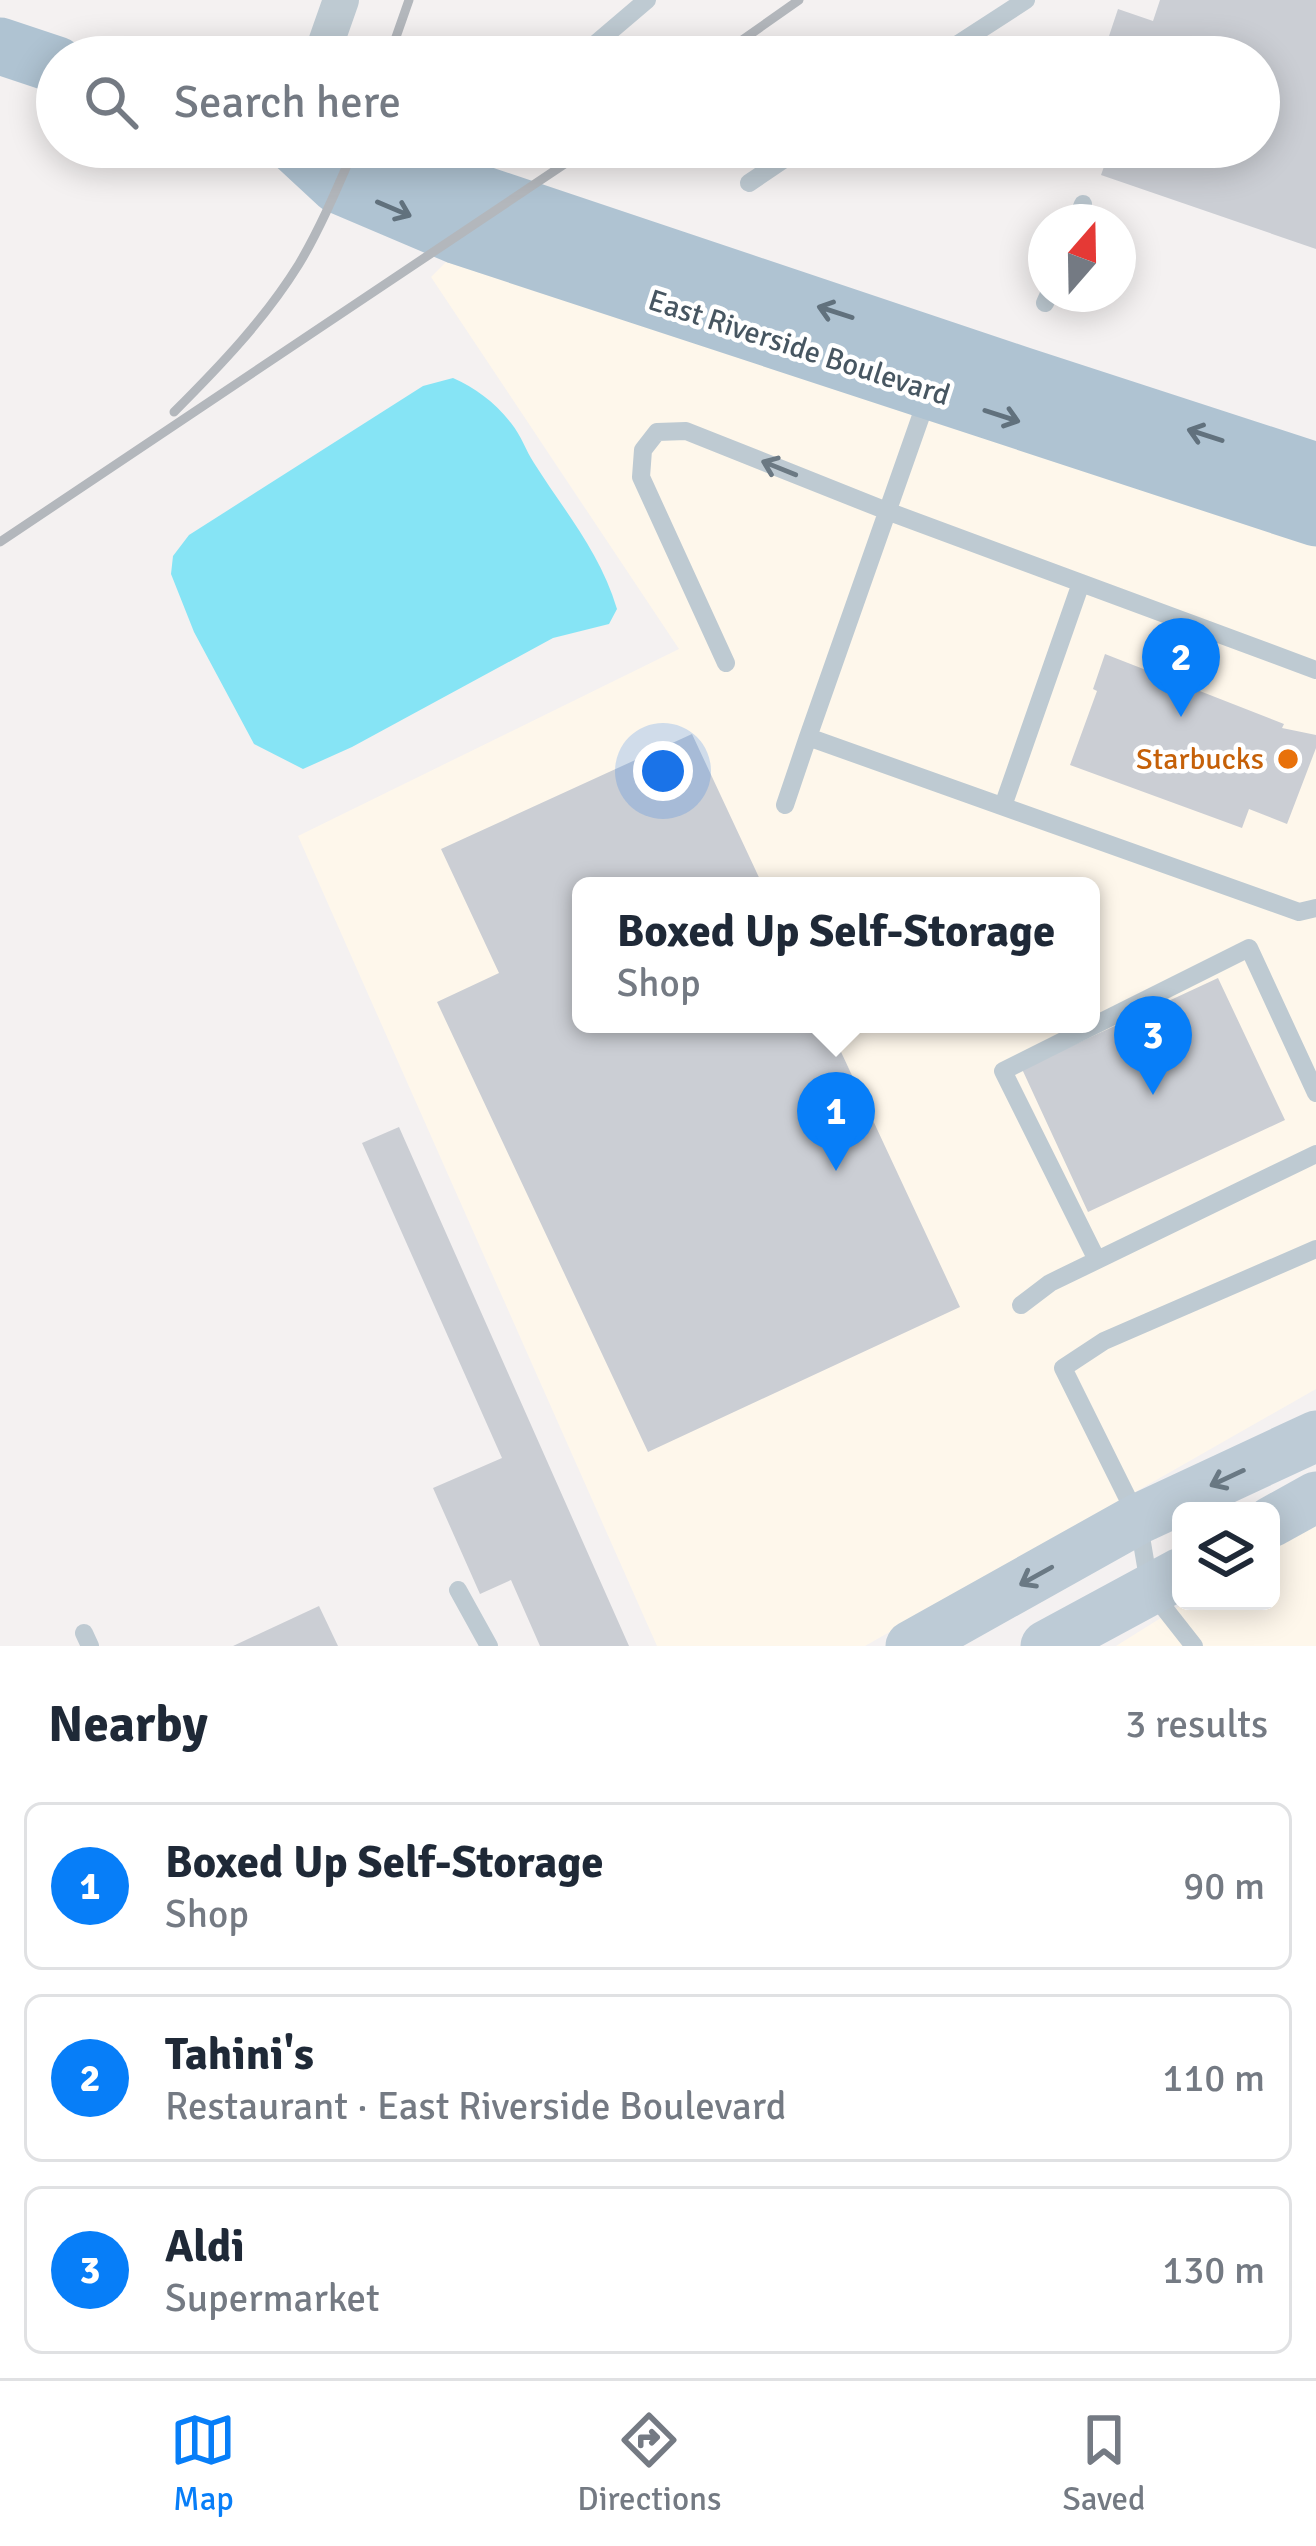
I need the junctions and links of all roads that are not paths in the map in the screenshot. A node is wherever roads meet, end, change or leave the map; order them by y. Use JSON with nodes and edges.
{"nodes":[{"id":1,"x":341,"y":0,"type":"edge"},
{"id":2,"x":647,"y":0,"type":"edge"},
{"id":3,"x":1026,"y":0,"type":"edge"},
{"id":4,"x":328,"y":36,"type":"edge"},
{"id":5,"x":605,"y":36,"type":"edge"},
{"id":6,"x":970,"y":36,"type":"edge"},
{"id":7,"x":0,"y":46,"type":"edge"},
{"id":8,"x":36,"y":57,"type":"edge"},
{"id":9,"x":320,"y":168,"type":"edge"},
{"id":10,"x":477,"y":168,"type":"edge"},
{"id":11,"x":771,"y":168,"type":"edge"},
{"id":12,"x":749,"y":183,"type":"dead end"},
{"id":13,"x":930,"y":391,"type":"junction"},
{"id":14,"x":1316,"y":471,"type":"edge"},
{"id":15,"x":887,"y":511,"type":"junction"},
{"id":16,"x":1316,"y":518,"type":"edge"},
{"id":17,"x":1081,"y":583,"type":"junction"},
{"id":18,"x":726,"y":663,"type":"dead end"},
{"id":19,"x":1316,"y":670,"type":"edge"},
{"id":20,"x":808,"y":736,"type":"junction"},
{"id":21,"x":784,"y":805,"type":"dead end"},
{"id":22,"x":1003,"y":806,"type":"junction"},
{"id":23,"x":1316,"y":908,"type":"edge"},
{"id":24,"x":1100,"y":1022,"type":"edge"},
{"id":25,"x":1079,"y":1033,"type":"edge"},
{"id":26,"x":1316,"y":1094,"type":"edge"},
{"id":27,"x":1316,"y":1154,"type":"edge"},
{"id":28,"x":1316,"y":1249,"type":"edge"},
{"id":29,"x":1097,"y":1260,"type":"junction"},
{"id":30,"x":1021,"y":1305,"type":"dead end"},
{"id":31,"x":1316,"y":1436,"type":"edge"},
{"id":32,"x":1316,"y":1496,"type":"edge"},
{"id":33,"x":1280,"y":1517,"type":"edge"},
{"id":34,"x":1138,"y":1519,"type":"junction"},
{"id":35,"x":1166,"y":1581,"type":"edge"},
{"id":36,"x":458,"y":1590,"type":"dead end"},
{"id":37,"x":489,"y":1646,"type":"edge"},
{"id":38,"x":910,"y":1646,"type":"edge"},
{"id":39,"x":1046,"y":1646,"type":"edge"},
{"id":40,"x":1194,"y":1646,"type":"edge"}],
"edges":[{"from":1,"to":4,"type":"street"},
{"from":2,"to":5,"type":"lane"},
{"from":3,"to":6,"type":"lane"},
{"from":7,"to":8,"type":"main road"},
{"from":9,"to":13,"type":"main road","name":"East Riverside Boulevard","one_way":true},
{"from":14,"to":10,"type":"main road","name":"East Riverside Boulevard","one_way":true},
{"from":11,"to":12,"type":"lane"},
{"from":13,"to":15,"type":"lane"},
{"from":13,"to":16,"type":"main road","name":"East Riverside Boulevard","one_way":true},
{"from":15,"to":17,"type":"lane"},
{"from":15,"to":18,"type":"lane","one_way":true},
{"from":15,"to":20,"type":"lane"},
{"from":17,"to":19,"type":"lane"},
{"from":17,"to":22,"type":"lane"},
{"from":20,"to":21,"type":"lane"},
{"from":20,"to":22,"type":"lane"},
{"from":22,"to":23,"type":"lane"},
{"from":24,"to":26,"type":"lane"},
{"from":25,"to":29,"type":"lane"},
{"from":27,"to":29,"type":"lane"},
{"from":28,"to":34,"type":"lane"},
{"from":29,"to":30,"type":"lane"},
{"from":31,"to":34,"type":"street","one_way":true},
{"from":32,"to":33,"type":"street"},
{"from":34,"to":35,"type":"lane"},
{"from":34,"to":38,"type":"street","one_way":true},
{"from":35,"to":39,"type":"street"},
{"from":35,"to":40,"type":"lane"},
{"from":36,"to":37,"type":"lane"}]}
